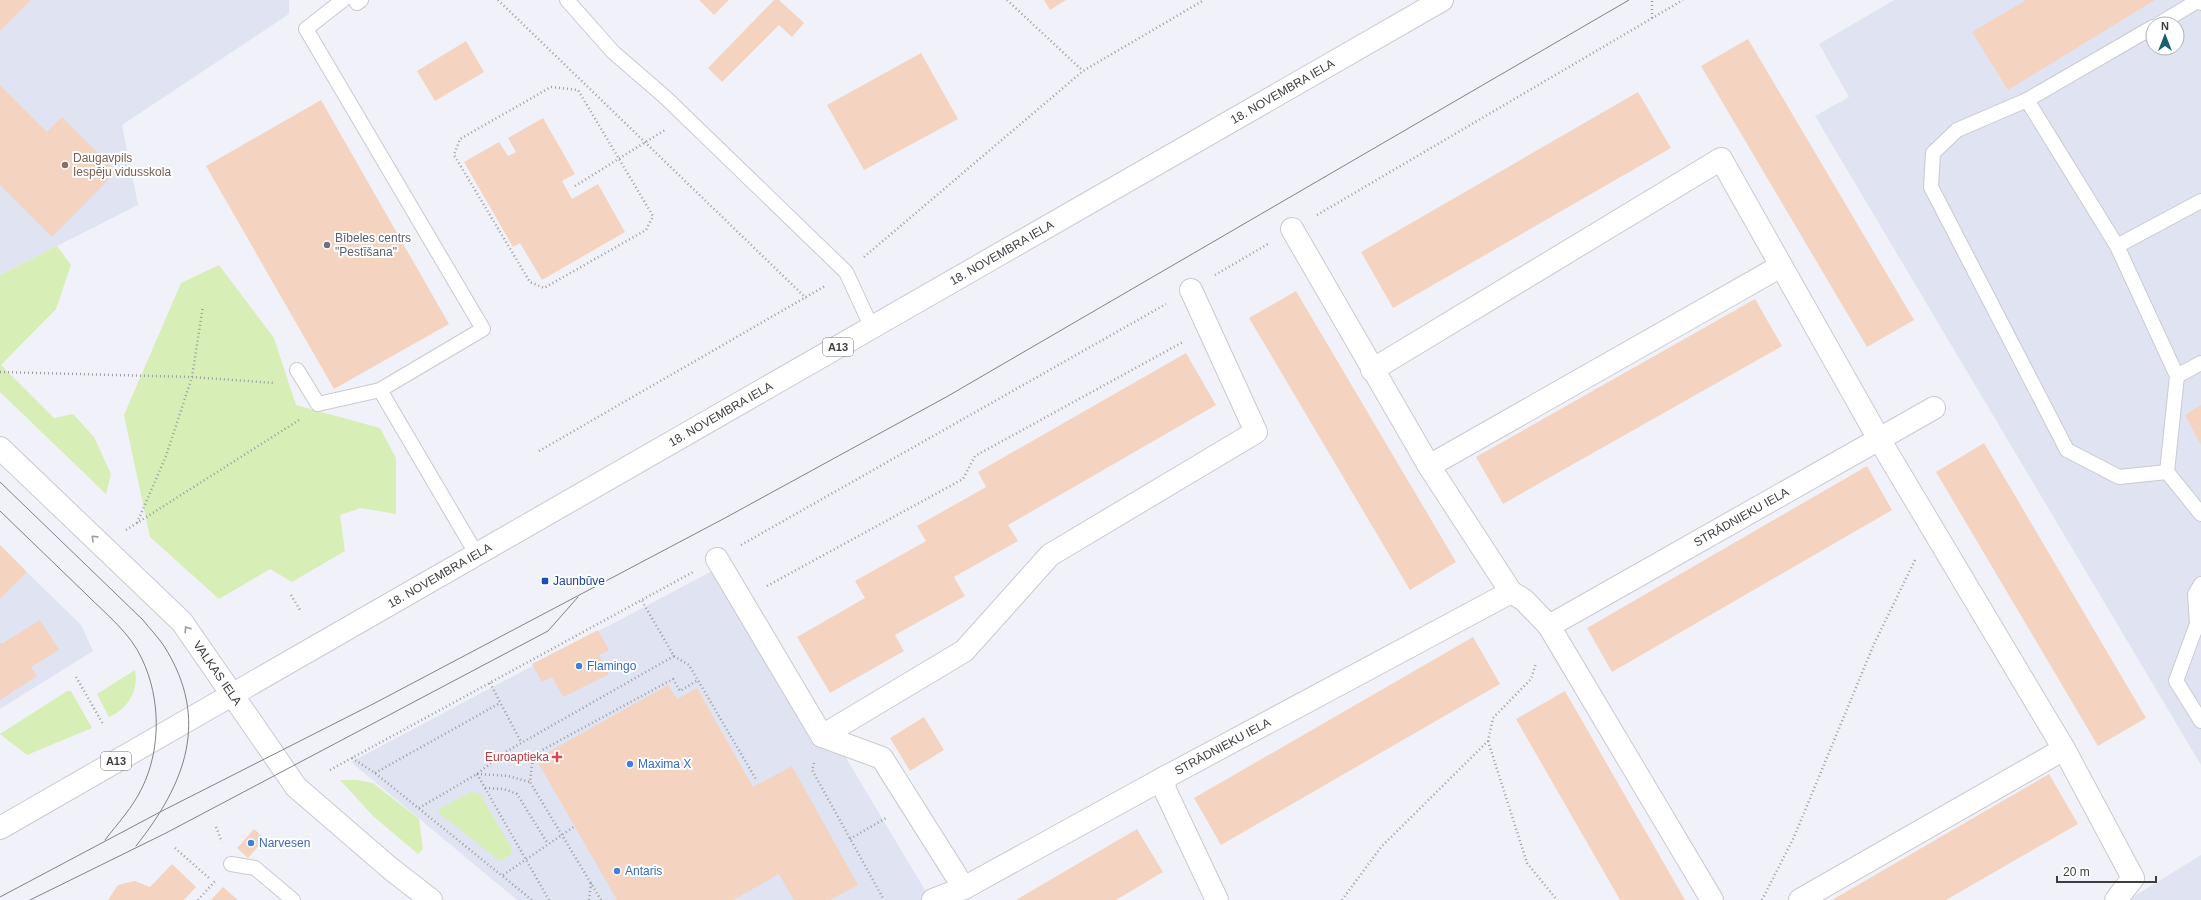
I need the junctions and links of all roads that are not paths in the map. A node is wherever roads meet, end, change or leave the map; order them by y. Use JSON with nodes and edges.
{"nodes":[{"id":1,"x":343,"y":0,"type":"edge"},
{"id":2,"x":355,"y":0,"type":"edge"},
{"id":3,"x":361,"y":0,"type":"edge"},
{"id":4,"x":567,"y":0,"type":"edge"},
{"id":5,"x":1442,"y":0,"type":"edge"},
{"id":6,"x":2201,"y":3,"type":"edge"},
{"id":7,"x":2173,"y":16,"type":"edge"},
{"id":8,"x":2145,"y":32,"type":"edge"},
{"id":9,"x":2027,"y":100,"type":"junction"},
{"id":10,"x":2201,"y":201,"type":"edge"},
{"id":11,"x":1292,"y":229,"type":"road end"},
{"id":12,"x":2117,"y":246,"type":"junction"},
{"id":13,"x":1780,"y":266,"type":"junction"},
{"id":14,"x":1191,"y":290,"type":"road end"},
{"id":15,"x":872,"y":328,"type":"junction"},
{"id":16,"x":2201,"y":363,"type":"edge"},
{"id":17,"x":297,"y":370,"type":"dead end"},
{"id":18,"x":1372,"y":370,"type":"junction"},
{"id":19,"x":2178,"y":376,"type":"junction"},
{"id":20,"x":380,"y":390,"type":"junction"},
{"id":21,"x":1934,"y":408,"type":"dead end"},
{"id":22,"x":1879,"y":438,"type":"junction"},
{"id":23,"x":0,"y":448,"type":"edge"},
{"id":24,"x":1430,"y":466,"type":"junction"},
{"id":25,"x":2167,"y":472,"type":"junction"},
{"id":26,"x":2201,"y":514,"type":"edge"},
{"id":27,"x":477,"y":555,"type":"junction"},
{"id":28,"x":716,"y":559,"type":"road end"},
{"id":29,"x":2201,"y":584,"type":"edge"},
{"id":30,"x":1511,"y":592,"type":"junction"},
{"id":31,"x":1549,"y":626,"type":"junction"},
{"id":32,"x":233,"y":695,"type":"junction"},
{"id":33,"x":2201,"y":721,"type":"edge"},
{"id":34,"x":822,"y":736,"type":"junction"},
{"id":35,"x":2064,"y":749,"type":"junction"},
{"id":36,"x":1164,"y":778,"type":"junction"},
{"id":37,"x":0,"y":828,"type":"edge"},
{"id":38,"x":231,"y":864,"type":"dead end"},
{"id":39,"x":964,"y":888,"type":"junction"},
{"id":40,"x":293,"y":900,"type":"edge"},
{"id":41,"x":431,"y":900,"type":"edge"},
{"id":42,"x":933,"y":900,"type":"edge"},
{"id":43,"x":1216,"y":900,"type":"edge"},
{"id":44,"x":1712,"y":900,"type":"edge"},
{"id":45,"x":1800,"y":900,"type":"edge"},
{"id":46,"x":2116,"y":900,"type":"edge"}],
"edges":[{"from":1,"to":20,"type":"lane"},
{"from":2,"to":3,"type":"lane"},
{"from":4,"to":15,"type":"lane"},
{"from":5,"to":15,"type":"street","name":"18. NOVEMBRA IELA","number":"A13"},
{"from":6,"to":7,"type":"lane"},
{"from":8,"to":9,"type":"lane"},
{"from":9,"to":12,"type":"lane"},
{"from":9,"to":25,"type":"lane"},
{"from":10,"to":12,"type":"lane"},
{"from":11,"to":18,"type":"street"},
{"from":12,"to":19,"type":"lane"},
{"from":13,"to":18,"type":"street"},
{"from":13,"to":22,"type":"street"},
{"from":13,"to":24,"type":"street"},
{"from":14,"to":34,"type":"street"},
{"from":15,"to":27,"type":"street","name":"18. NOVEMBRA IELA","number":"A13"},
{"from":16,"to":19,"type":"lane"},
{"from":17,"to":20,"type":"lane"},
{"from":18,"to":24,"type":"street"},
{"from":19,"to":25,"type":"lane"},
{"from":20,"to":27,"type":"lane"},
{"from":21,"to":22,"type":"street","name":"STRĀDNIEKU IELA"},
{"from":22,"to":31,"type":"street","name":"STRĀDNIEKU IELA"},
{"from":22,"to":35,"type":"street"},
{"from":32,"to":23,"type":"street","name":"VALKAS IELA","one_way":true},
{"from":24,"to":30,"type":"street"},
{"from":25,"to":26,"type":"lane"},
{"from":27,"to":32,"type":"street","name":"18. NOVEMBRA IELA","number":"A13"},
{"from":28,"to":34,"type":"street"},
{"from":29,"to":33,"type":"lane"},
{"from":30,"to":31,"type":"street"},
{"from":30,"to":36,"type":"street","name":"STRĀDNIEKU IELA"},
{"from":31,"to":44,"type":"street"},
{"from":32,"to":37,"type":"street","name":"18. NOVEMBRA IELA","number":"A13"},
{"from":32,"to":41,"type":"street","name":"VALKAS IELA"},
{"from":34,"to":39,"type":"street"},
{"from":35,"to":45,"type":"street"},
{"from":35,"to":46,"type":"street"},
{"from":36,"to":39,"type":"street","name":"STRĀDNIEKU IELA"},
{"from":36,"to":43,"type":"street"},
{"from":38,"to":40,"type":"lane"},
{"from":39,"to":42,"type":"street","name":"STRĀDNIEKU IELA"}]}
